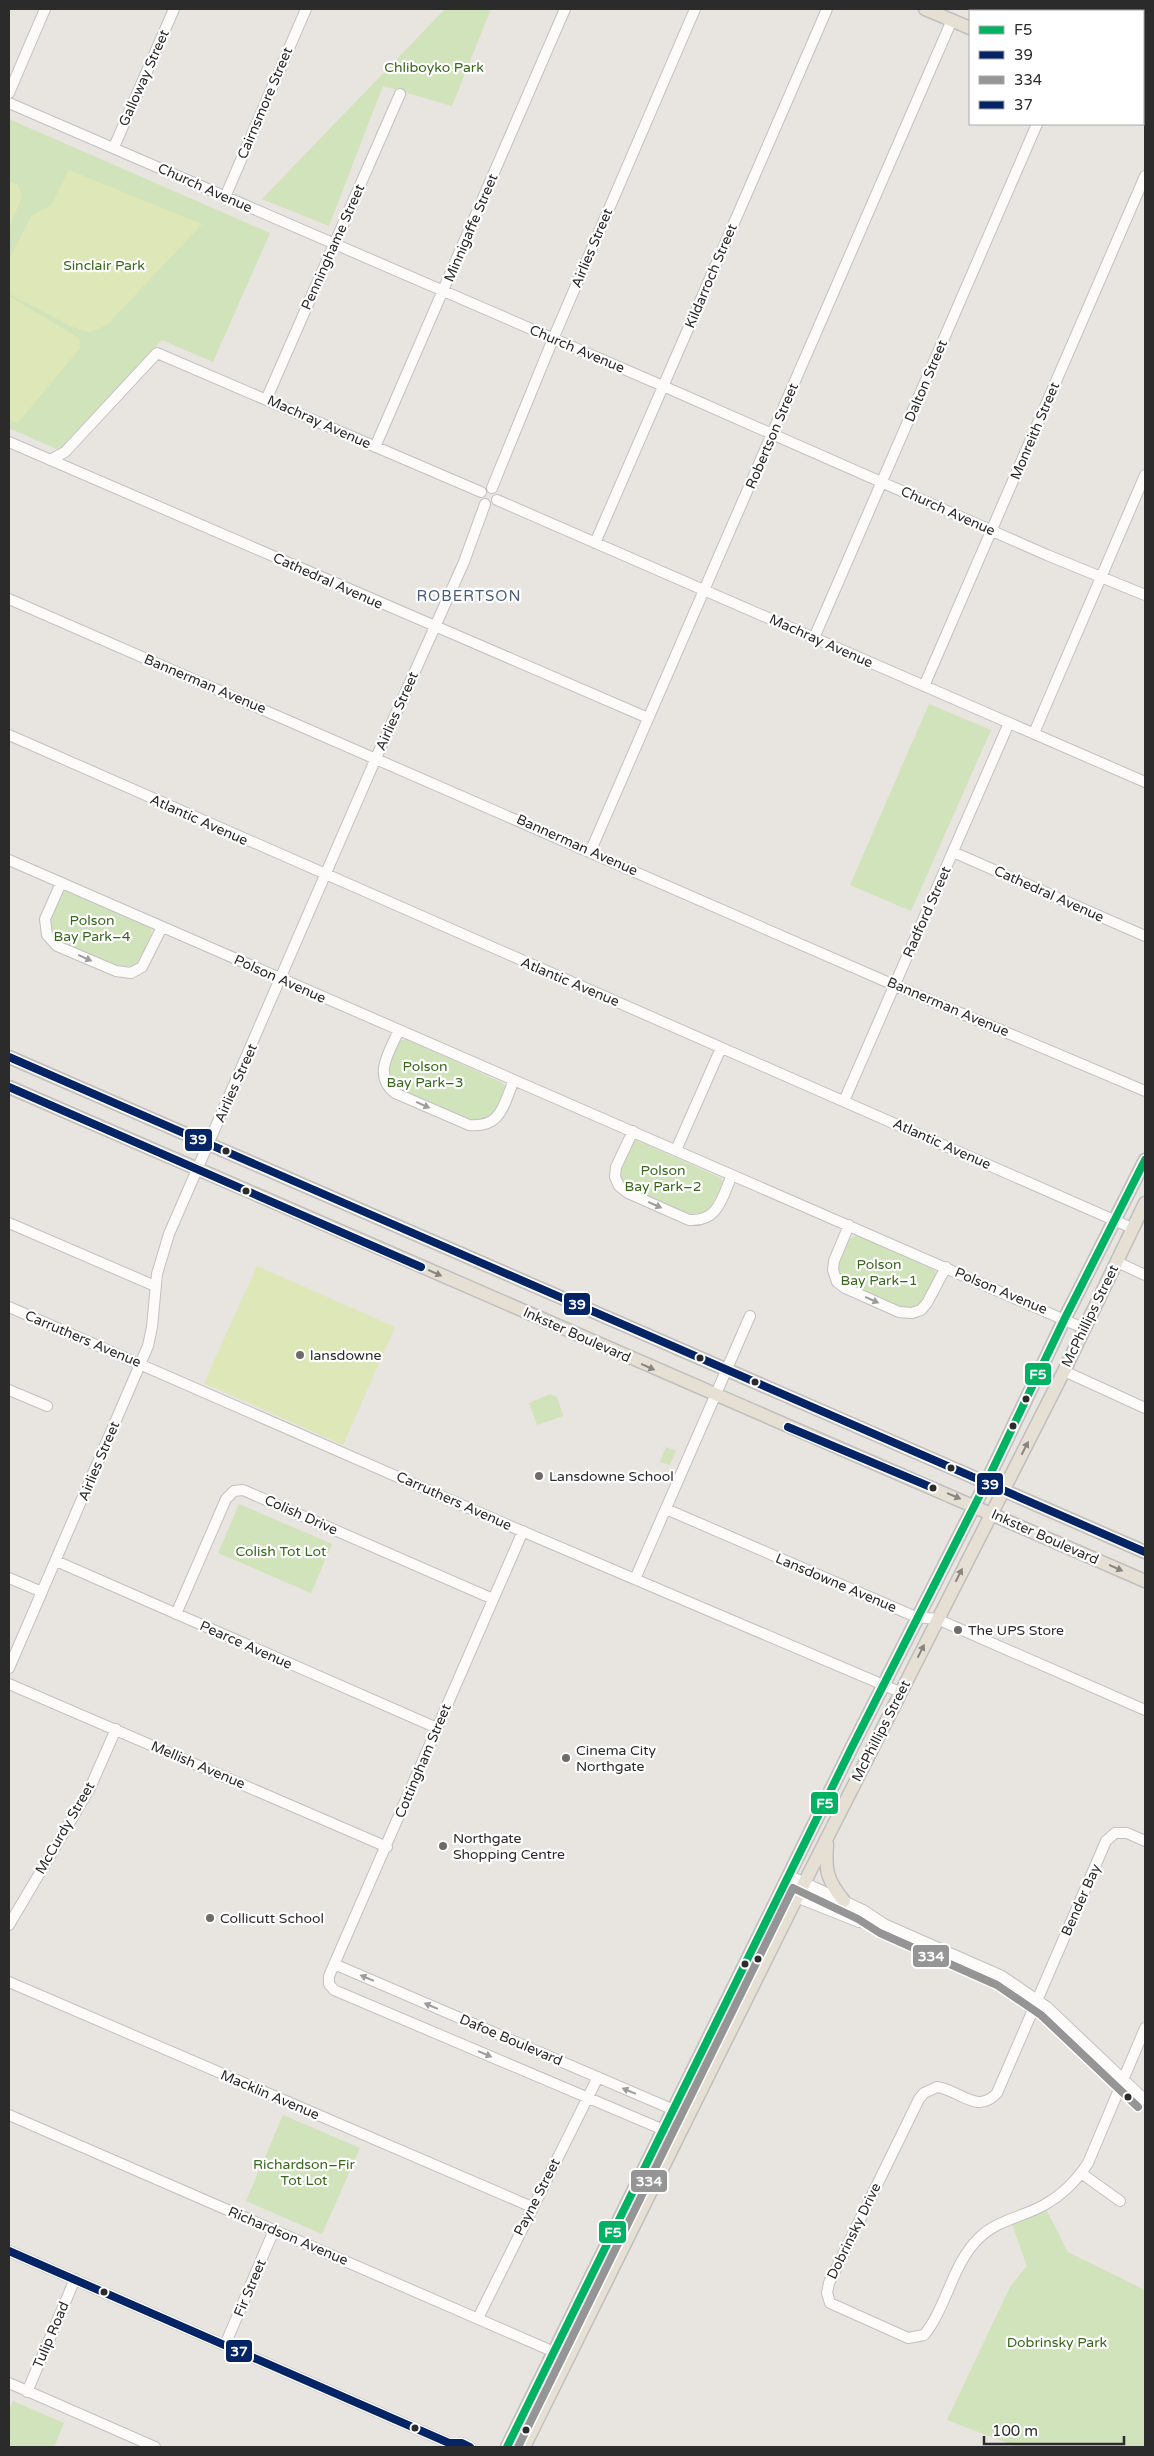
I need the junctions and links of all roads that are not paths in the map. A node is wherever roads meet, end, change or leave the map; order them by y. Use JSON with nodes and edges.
{"nodes":[{"id":1,"x":45,"y":9,"type":"edge"},
{"id":2,"x":174,"y":9,"type":"edge"},
{"id":3,"x":306,"y":9,"type":"edge"},
{"id":4,"x":565,"y":9,"type":"edge"},
{"id":5,"x":696,"y":9,"type":"edge"},
{"id":6,"x":827,"y":9,"type":"edge"},
{"id":7,"x":925,"y":9,"type":"edge"},
{"id":8,"x":952,"y":20,"type":"junction"},
{"id":9,"x":969,"y":28,"type":"edge"},
{"id":10,"x":9,"y":93,"type":"edge"},
{"id":11,"x":400,"y":94,"type":"dead end"},
{"id":12,"x":9,"y":103,"type":"edge"},
{"id":13,"x":1037,"y":125,"type":"edge"},
{"id":14,"x":114,"y":148,"type":"junction"},
{"id":15,"x":1145,"y":176,"type":"edge"},
{"id":16,"x":225,"y":197,"type":"junction"},
{"id":17,"x":333,"y":245,"type":"junction"},
{"id":18,"x":443,"y":292,"type":"junction"},
{"id":19,"x":553,"y":339,"type":"junction"},
{"id":20,"x":663,"y":386,"type":"junction"},
{"id":21,"x":266,"y":400,"type":"junction"},
{"id":22,"x":773,"y":435,"type":"junction"},
{"id":23,"x":9,"y":442,"type":"edge"},
{"id":24,"x":375,"y":447,"type":"junction"},
{"id":25,"x":50,"y":460,"type":"junction"},
{"id":26,"x":1145,"y":475,"type":"edge"},
{"id":27,"x":882,"y":482,"type":"junction"},
{"id":28,"x":492,"y":488,"type":"junction"},
{"id":29,"x":480,"y":492,"type":"junction"},
{"id":30,"x":497,"y":500,"type":"junction"},
{"id":31,"x":485,"y":504,"type":"junction"},
{"id":32,"x":992,"y":530,"type":"junction"},
{"id":33,"x":595,"y":543,"type":"junction"},
{"id":34,"x":1102,"y":577,"type":"junction"},
{"id":35,"x":704,"y":591,"type":"junction"},
{"id":36,"x":1145,"y":595,"type":"edge"},
{"id":37,"x":9,"y":598,"type":"edge"},
{"id":38,"x":435,"y":628,"type":"junction"},
{"id":39,"x":814,"y":638,"type":"junction"},
{"id":40,"x":924,"y":686,"type":"junction"},
{"id":41,"x":648,"y":718,"type":"junction"},
{"id":42,"x":1010,"y":723,"type":"junction"},
{"id":43,"x":1034,"y":733,"type":"junction"},
{"id":44,"x":9,"y":735,"type":"edge"},
{"id":45,"x":376,"y":758,"type":"junction"},
{"id":46,"x":1145,"y":780,"type":"edge"},
{"id":47,"x":591,"y":850,"type":"junction"},
{"id":48,"x":953,"y":852,"type":"junction"},
{"id":49,"x":9,"y":860,"type":"edge"},
{"id":50,"x":325,"y":876,"type":"junction"},
{"id":51,"x":61,"y":883,"type":"junction"},
{"id":52,"x":162,"y":927,"type":"junction"},
{"id":53,"x":1145,"y":936,"type":"edge"},
{"id":54,"x":281,"y":978,"type":"junction"},
{"id":55,"x":894,"y":985,"type":"junction"},
{"id":56,"x":399,"y":1030,"type":"junction"},
{"id":57,"x":721,"y":1048,"type":"junction"},
{"id":58,"x":9,"y":1057,"type":"edge"},
{"id":59,"x":514,"y":1080,"type":"junction"},
{"id":60,"x":9,"y":1087,"type":"edge"},
{"id":61,"x":1145,"y":1092,"type":"edge"},
{"id":62,"x":844,"y":1101,"type":"junction"},
{"id":63,"x":632,"y":1131,"type":"junction"},
{"id":64,"x":209,"y":1143,"type":"junction"},
{"id":65,"x":676,"y":1150,"type":"junction"},
{"id":66,"x":1145,"y":1160,"type":"edge"},
{"id":67,"x":198,"y":1170,"type":"junction"},
{"id":68,"x":732,"y":1174,"type":"junction"},
{"id":69,"x":1145,"y":1203,"type":"edge"},
{"id":70,"x":1116,"y":1220,"type":"junction"},
{"id":71,"x":9,"y":1223,"type":"edge"},
{"id":72,"x":850,"y":1224,"type":"junction"},
{"id":73,"x":1132,"y":1228,"type":"junction"},
{"id":74,"x":1116,"y":1262,"type":"junction"},
{"id":75,"x":946,"y":1268,"type":"junction"},
{"id":76,"x":1145,"y":1275,"type":"edge"},
{"id":77,"x":155,"y":1286,"type":"junction"},
{"id":78,"x":9,"y":1307,"type":"edge"},
{"id":79,"x":750,"y":1316,"type":"dead end"},
{"id":80,"x":1065,"y":1318,"type":"junction"},
{"id":81,"x":1083,"y":1328,"type":"junction"},
{"id":82,"x":141,"y":1365,"type":"junction"},
{"id":83,"x":727,"y":1371,"type":"junction"},
{"id":84,"x":1064,"y":1371,"type":"junction"},
{"id":85,"x":9,"y":1390,"type":"edge"},
{"id":86,"x":715,"y":1396,"type":"junction"},
{"id":87,"x":47,"y":1406,"type":"dead end"},
{"id":88,"x":1145,"y":1408,"type":"edge"},
{"id":89,"x":986,"y":1483,"type":"junction"},
{"id":90,"x":1002,"y":1491,"type":"junction"},
{"id":91,"x":975,"y":1505,"type":"junction"},
{"id":92,"x":666,"y":1509,"type":"junction"},
{"id":93,"x":991,"y":1513,"type":"junction"},
{"id":94,"x":523,"y":1531,"type":"junction"},
{"id":95,"x":1145,"y":1552,"type":"edge"},
{"id":96,"x":56,"y":1561,"type":"junction"},
{"id":97,"x":9,"y":1578,"type":"edge"},
{"id":98,"x":635,"y":1579,"type":"junction"},
{"id":99,"x":1145,"y":1581,"type":"edge"},
{"id":100,"x":42,"y":1592,"type":"junction"},
{"id":101,"x":493,"y":1599,"type":"junction"},
{"id":102,"x":176,"y":1614,"type":"junction"},
{"id":103,"x":916,"y":1618,"type":"junction"},
{"id":104,"x":937,"y":1619,"type":"junction"},
{"id":105,"x":9,"y":1668,"type":"edge"},
{"id":106,"x":9,"y":1684,"type":"edge"},
{"id":107,"x":883,"y":1684,"type":"junction"},
{"id":108,"x":900,"y":1692,"type":"junction"},
{"id":109,"x":1145,"y":1710,"type":"edge"},
{"id":110,"x":437,"y":1728,"type":"junction"},
{"id":111,"x":116,"y":1729,"type":"junction"},
{"id":112,"x":828,"y":1836,"type":"junction"},
{"id":113,"x":1145,"y":1841,"type":"edge"},
{"id":114,"x":387,"y":1847,"type":"junction"},
{"id":115,"x":788,"y":1876,"type":"junction"},
{"id":116,"x":804,"y":1883,"type":"junction"},
{"id":117,"x":781,"y":1890,"type":"junction"},
{"id":118,"x":797,"y":1898,"type":"junction"},
{"id":119,"x":844,"y":1901,"type":"junction"},
{"id":120,"x":884,"y":1924,"type":"junction"},
{"id":121,"x":9,"y":1925,"type":"edge"},
{"id":122,"x":334,"y":1964,"type":"junction"},
{"id":123,"x":9,"y":1982,"type":"edge"},
{"id":124,"x":334,"y":1990,"type":"joint"},
{"id":125,"x":1037,"y":2000,"type":"junction"},
{"id":126,"x":1145,"y":2028,"type":"edge"},
{"id":127,"x":598,"y":2078,"type":"junction"},
{"id":128,"x":1122,"y":2080,"type":"junction"},
{"id":129,"x":588,"y":2098,"type":"junction"},
{"id":130,"x":1145,"y":2100,"type":"edge"},
{"id":131,"x":674,"y":2110,"type":"junction"},
{"id":132,"x":9,"y":2115,"type":"edge"},
{"id":133,"x":688,"y":2116,"type":"junction"},
{"id":134,"x":663,"y":2130,"type":"junction"},
{"id":135,"x":678,"y":2136,"type":"junction"},
{"id":136,"x":1081,"y":2173,"type":"junction"},
{"id":137,"x":1120,"y":2201,"type":"dead end"},
{"id":138,"x":532,"y":2207,"type":"junction"},
{"id":139,"x":274,"y":2230,"type":"junction"},
{"id":140,"x":9,"y":2251,"type":"edge"},
{"id":141,"x":75,"y":2279,"type":"junction"},
{"id":142,"x":478,"y":2318,"type":"junction"},
{"id":143,"x":225,"y":2345,"type":"junction"},
{"id":144,"x":554,"y":2351,"type":"junction"},
{"id":145,"x":568,"y":2358,"type":"junction"},
{"id":146,"x":9,"y":2383,"type":"edge"},
{"id":147,"x":27,"y":2392,"type":"junction"},
{"id":148,"x":451,"y":2445,"type":"edge"},
{"id":149,"x":154,"y":2447,"type":"edge"},
{"id":150,"x":470,"y":2447,"type":"edge"},
{"id":151,"x":507,"y":2447,"type":"edge"},
{"id":152,"x":524,"y":2447,"type":"edge"}],
"edges":[{"from":1,"to":10,"type":"street"},
{"from":2,"to":14,"type":"street","name":"Galloway Street"},
{"from":3,"to":16,"type":"street","name":"Cairnsmore Street"},
{"from":4,"to":18,"type":"street","name":"Minnigaffe Street"},
{"from":5,"to":19,"type":"street","name":"Airlies Street"},
{"from":6,"to":20,"type":"street","name":"Kildarroch Street"},
{"from":7,"to":8,"type":"main road"},
{"from":8,"to":9,"type":"main road"},
{"from":8,"to":22,"type":"street","name":"Robertson Street"},
{"from":11,"to":17,"type":"street","name":"Penninghame Street"},
{"from":12,"to":14,"type":"street","name":"Church Avenue"},
{"from":13,"to":27,"type":"street","name":"Dalton Street"},
{"from":14,"to":16,"type":"street","name":"Church Avenue"},
{"from":15,"to":32,"type":"street","name":"Monreith Street"},
{"from":16,"to":17,"type":"street","name":"Church Avenue"},
{"from":17,"to":18,"type":"street","name":"Church Avenue"},
{"from":17,"to":21,"type":"street","name":"Penninghame Street"},
{"from":18,"to":19,"type":"street","name":"Church Avenue"},
{"from":18,"to":24,"type":"street","name":"Minnigaffe Street"},
{"from":19,"to":20,"type":"street","name":"Church Avenue"},
{"from":19,"to":28,"type":"street","name":"Airlies Street"},
{"from":20,"to":22,"type":"street","name":"Church Avenue"},
{"from":20,"to":33,"type":"street","name":"Kildarroch Street"},
{"from":21,"to":24,"type":"street","name":"Machray Avenue"},
{"from":21,"to":25,"type":"street","name":"Machray Avenue"},
{"from":22,"to":27,"type":"street","name":"Church Avenue"},
{"from":22,"to":35,"type":"street","name":"Robertson Street"},
{"from":23,"to":25,"type":"street","name":"Cathedral Avenue"},
{"from":24,"to":29,"type":"street","name":"Machray Avenue"},
{"from":25,"to":38,"type":"street","name":"Cathedral Avenue"},
{"from":26,"to":34,"type":"street"},
{"from":27,"to":32,"type":"street","name":"Church Avenue"},
{"from":27,"to":39,"type":"street","name":"Dalton Street"},
{"from":28,"to":29,"type":"street"},
{"from":28,"to":30,"type":"street"},
{"from":29,"to":31,"type":"street"},
{"from":30,"to":31,"type":"street"},
{"from":30,"to":33,"type":"street","name":"Machray Avenue"},
{"from":31,"to":38,"type":"street","name":"Airlies Street"},
{"from":32,"to":34,"type":"street","name":"Church Avenue"},
{"from":32,"to":40,"type":"street","name":"Monreith Street"},
{"from":33,"to":35,"type":"street","name":"Machray Avenue"},
{"from":34,"to":36,"type":"street","name":"Church Avenue"},
{"from":34,"to":43,"type":"street"},
{"from":35,"to":39,"type":"street","name":"Machray Avenue"},
{"from":35,"to":41,"type":"street","name":"Robertson Street"},
{"from":37,"to":45,"type":"street","name":"Bannerman Avenue"},
{"from":38,"to":41,"type":"street","name":"Cathedral Avenue"},
{"from":38,"to":45,"type":"street","name":"Airlies Street"},
{"from":39,"to":40,"type":"street","name":"Machray Avenue"},
{"from":40,"to":42,"type":"street","name":"Machray Avenue"},
{"from":41,"to":47,"type":"street","name":"Robertson Street"},
{"from":42,"to":43,"type":"street","name":"Machray Avenue"},
{"from":42,"to":48,"type":"street","name":"Radford Street"},
{"from":43,"to":46,"type":"street","name":"Machray Avenue"},
{"from":44,"to":50,"type":"street","name":"Atlantic Avenue"},
{"from":45,"to":47,"type":"street","name":"Bannerman Avenue"},
{"from":45,"to":50,"type":"street","name":"Airlies Street"},
{"from":47,"to":55,"type":"street","name":"Bannerman Avenue"},
{"from":48,"to":53,"type":"street","name":"Cathedral Avenue"},
{"from":48,"to":55,"type":"street","name":"Radford Street"},
{"from":49,"to":51,"type":"street","name":"Polson Avenue"},
{"from":50,"to":54,"type":"street","name":"Airlies Street"},
{"from":50,"to":57,"type":"street","name":"Atlantic Avenue"},
{"from":51,"to":52,"type":"street","name":"Polson Avenue"},
{"from":51,"to":52,"type":"street","one_way":true},
{"from":52,"to":54,"type":"street","name":"Polson Avenue"},
{"from":54,"to":56,"type":"street","name":"Polson Avenue"},
{"from":54,"to":64,"type":"street","name":"Airlies Street"},
{"from":55,"to":61,"type":"street","name":"Bannerman Avenue"},
{"from":55,"to":62,"type":"street","name":"Radford Street"},
{"from":56,"to":59,"type":"street","name":"Polson Avenue"},
{"from":56,"to":59,"type":"street","one_way":true},
{"from":57,"to":62,"type":"street","name":"Atlantic Avenue"},
{"from":57,"to":65,"type":"street"},
{"from":58,"to":64,"type":"main road","name":"Inkster Boulevard"},
{"from":59,"to":63,"type":"street","name":"Polson Avenue"},
{"from":60,"to":67,"type":"main road","name":"Inkster Boulevard"},
{"from":62,"to":70,"type":"street","name":"Atlantic Avenue"},
{"from":63,"to":65,"type":"street","name":"Polson Avenue"},
{"from":63,"to":68,"type":"street","one_way":true},
{"from":64,"to":67,"type":"street","name":"Airlies Street"},
{"from":64,"to":83,"type":"main road","name":"Inkster Boulevard"},
{"from":65,"to":68,"type":"street","name":"Polson Avenue"},
{"from":66,"to":70,"type":"main road","name":"McPhillips Street"},
{"from":67,"to":77,"type":"street","name":"Airlies Street"},
{"from":67,"to":86,"type":"main road","name":"Inkster Boulevard","one_way":true},
{"from":68,"to":72,"type":"street","name":"Polson Avenue"},
{"from":69,"to":73,"type":"main road","name":"McPhillips Street"},
{"from":70,"to":73,"type":"street","name":"Atlantic Avenue"},
{"from":70,"to":80,"type":"main road","name":"McPhillips Street"},
{"from":71,"to":77,"type":"street"},
{"from":72,"to":75,"type":"street","name":"Polson Avenue"},
{"from":72,"to":75,"type":"street","name":"Polson Avenue","one_way":true},
{"from":73,"to":74,"type":"main road","name":"McPhillips Street"},
{"from":74,"to":76,"type":"street"},
{"from":74,"to":81,"type":"main road","name":"McPhillips Street"},
{"from":75,"to":80,"type":"street","name":"Polson Avenue"},
{"from":77,"to":82,"type":"street","name":"Airlies Street"},
{"from":78,"to":82,"type":"street","name":"Carruthers Avenue"},
{"from":79,"to":83,"type":"street"},
{"from":80,"to":81,"type":"street","name":"Polson Avenue"},
{"from":80,"to":89,"type":"main road","name":"McPhillips Street"},
{"from":81,"to":84,"type":"main road","name":"McPhillips Street"},
{"from":82,"to":94,"type":"street","name":"Carruthers Avenue"},
{"from":82,"to":96,"type":"street","name":"Airlies Street"},
{"from":83,"to":86,"type":"street"},
{"from":83,"to":89,"type":"main road","name":"Inkster Boulevard"},
{"from":84,"to":88,"type":"street"},
{"from":90,"to":84,"type":"main road","name":"McPhillips Street","one_way":true},
{"from":85,"to":87,"type":"street"},
{"from":86,"to":91,"type":"main road","name":"Inkster Boulevard","one_way":true},
{"from":86,"to":92,"type":"street"},
{"from":89,"to":90,"type":"main road","name":"Inkster Boulevard"},
{"from":89,"to":91,"type":"main road","name":"McPhillips Street"},
{"from":90,"to":93,"type":"main road","name":"McPhillips Street"},
{"from":90,"to":95,"type":"main road","name":"Inkster Boulevard"},
{"from":91,"to":93,"type":"main road","name":"Inkster Boulevard"},
{"from":91,"to":103,"type":"main road","name":"McPhillips Street"},
{"from":92,"to":98,"type":"street"},
{"from":92,"to":103,"type":"street","name":"Lansdowne Avenue"},
{"from":93,"to":99,"type":"main road","name":"Inkster Boulevard","one_way":true},
{"from":104,"to":93,"type":"main road","name":"McPhillips Street","one_way":true},
{"from":94,"to":98,"type":"street","name":"Carruthers Avenue"},
{"from":94,"to":101,"type":"street","name":"Cottingham Street"},
{"from":96,"to":100,"type":"street","name":"Airlies Street"},
{"from":96,"to":102,"type":"street","name":"Pearce Avenue"},
{"from":97,"to":100,"type":"street"},
{"from":98,"to":107,"type":"street","name":"Carruthers Avenue"},
{"from":100,"to":105,"type":"street","name":"Airlies Street"},
{"from":101,"to":102,"type":"street","name":"Colish Drive"},
{"from":101,"to":110,"type":"street","name":"Cottingham Street"},
{"from":102,"to":110,"type":"street","name":"Pearce Avenue"},
{"from":103,"to":104,"type":"street","name":"Lansdowne Avenue"},
{"from":103,"to":107,"type":"main road","name":"McPhillips Street"},
{"from":108,"to":104,"type":"main road","name":"McPhillips Street","one_way":true},
{"from":104,"to":109,"type":"street","name":"Lansdowne Avenue"},
{"from":106,"to":111,"type":"street","name":"Mellish Avenue"},
{"from":107,"to":108,"type":"street","name":"Carruthers Avenue"},
{"from":107,"to":115,"type":"main road","name":"McPhillips Street"},
{"from":108,"to":112,"type":"main road","name":"McPhillips Street"},
{"from":110,"to":114,"type":"street","name":"Cottingham Street"},
{"from":111,"to":114,"type":"street","name":"Mellish Avenue"},
{"from":111,"to":121,"type":"street","name":"McCurdy Street"},
{"from":112,"to":116,"type":"main road","name":"McPhillips Street"},
{"from":112,"to":119,"type":"main road"},
{"from":113,"to":125,"type":"street","name":"Bender Bay"},
{"from":114,"to":122,"type":"street","name":"Cottingham Street"},
{"from":115,"to":116,"type":"street"},
{"from":115,"to":117,"type":"main road","name":"McPhillips Street"},
{"from":116,"to":118,"type":"main road","name":"McPhillips Street"},
{"from":116,"to":119,"type":"street"},
{"from":117,"to":118,"type":"street"},
{"from":117,"to":131,"type":"main road","name":"McPhillips Street"},
{"from":118,"to":120,"type":"street"},
{"from":118,"to":133,"type":"main road","name":"McPhillips Street"},
{"from":119,"to":120,"type":"street"},
{"from":120,"to":125,"type":"street"},
{"from":122,"to":124,"type":"street","name":"Cottingham Street"},
{"from":127,"to":122,"type":"street","name":"Dafoe Boulevard","one_way":true},
{"from":123,"to":138,"type":"street","name":"Macklin Avenue"},
{"from":124,"to":129,"type":"street","name":"Dafoe Boulevard","one_way":true},
{"from":125,"to":128,"type":"street"},
{"from":125,"to":136,"type":"street","name":"Dobrinsky Drive"},
{"from":126,"to":128,"type":"street"},
{"from":127,"to":129,"type":"street","name":"Payne Street"},
{"from":131,"to":127,"type":"street","name":"Dafoe Boulevard","one_way":true},
{"from":128,"to":130,"type":"street"},
{"from":128,"to":136,"type":"street","name":"Dobrinsky Drive"},
{"from":129,"to":134,"type":"street","name":"Dafoe Boulevard"},
{"from":129,"to":138,"type":"street","name":"Payne Street"},
{"from":131,"to":133,"type":"street","name":"Dafoe Boulevard"},
{"from":131,"to":134,"type":"main road","name":"McPhillips Street"},
{"from":132,"to":139,"type":"street","name":"Richardson Avenue"},
{"from":133,"to":135,"type":"main road","name":"McPhillips Street"},
{"from":134,"to":135,"type":"street","name":"Dafoe Boulevard"},
{"from":134,"to":144,"type":"main road","name":"McPhillips Street"},
{"from":135,"to":145,"type":"main road","name":"McPhillips Street"},
{"from":136,"to":137,"type":"street"},
{"from":138,"to":142,"type":"street","name":"Payne Street"},
{"from":139,"to":142,"type":"street","name":"Richardson Avenue"},
{"from":139,"to":143,"type":"street","name":"Fir Street"},
{"from":140,"to":141,"type":"street"},
{"from":141,"to":143,"type":"street"},
{"from":141,"to":147,"type":"street","name":"Tulip Road"},
{"from":142,"to":144,"type":"street","name":"Richardson Avenue"},
{"from":143,"to":148,"type":"street"},
{"from":144,"to":145,"type":"street","name":"Richardson Avenue"},
{"from":144,"to":151,"type":"main road","name":"McPhillips Street"},
{"from":145,"to":152,"type":"main road","name":"McPhillips Street"},
{"from":146,"to":147,"type":"street"},
{"from":147,"to":149,"type":"street"},
{"from":148,"to":150,"type":"street"}]}
